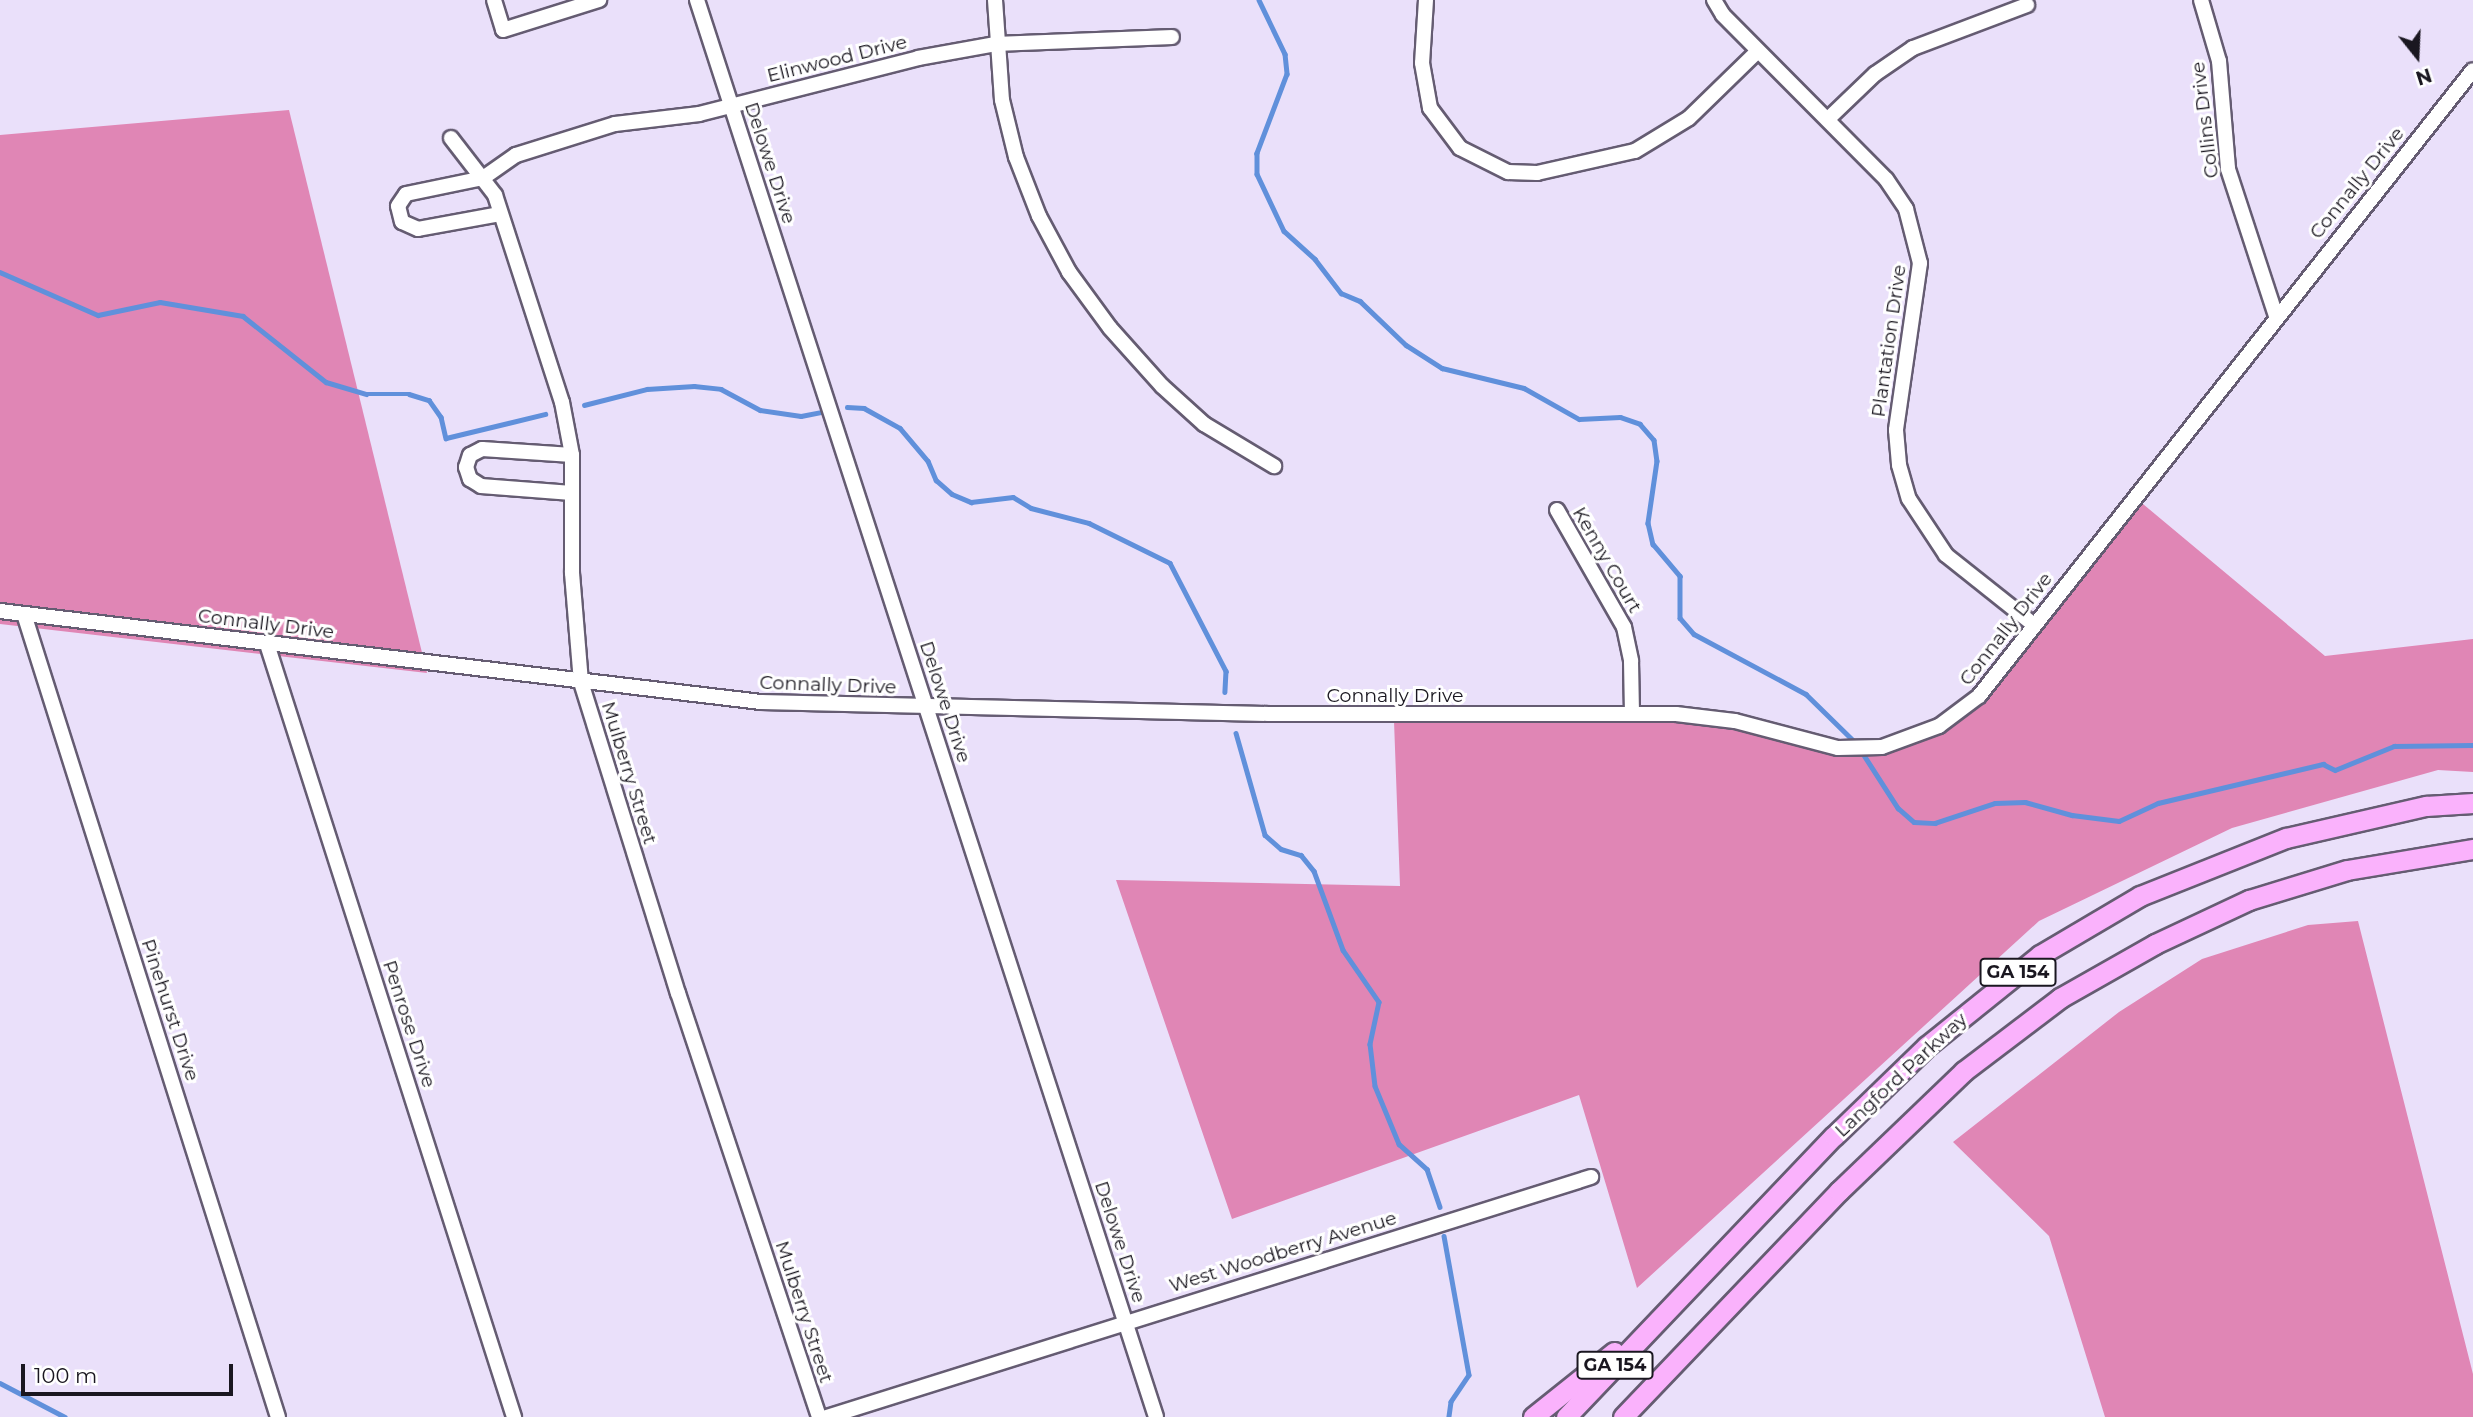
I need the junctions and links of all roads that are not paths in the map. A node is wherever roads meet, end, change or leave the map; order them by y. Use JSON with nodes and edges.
{"nodes":[{"id":1,"x":494,"y":0,"type":"edge"},
{"id":2,"x":599,"y":0,"type":"edge"},
{"id":3,"x":697,"y":0,"type":"edge"},
{"id":4,"x":995,"y":0,"type":"edge"},
{"id":5,"x":1426,"y":0,"type":"edge"},
{"id":6,"x":1714,"y":0,"type":"edge"},
{"id":7,"x":2201,"y":0,"type":"edge"},
{"id":8,"x":2027,"y":5,"type":"dead end"},
{"id":9,"x":1172,"y":37,"type":"dead end"},
{"id":10,"x":996,"y":44,"type":"junction"},
{"id":11,"x":1758,"y":51,"type":"junction"},
{"id":12,"x":2473,"y":70,"type":"edge"},
{"id":13,"x":732,"y":106,"type":"junction"},
{"id":14,"x":1828,"y":119,"type":"junction"},
{"id":15,"x":452,"y":138,"type":"dead end"},
{"id":16,"x":483,"y":178,"type":"junction"},
{"id":17,"x":500,"y":215,"type":"junction"},
{"id":18,"x":2276,"y":316,"type":"junction"},
{"id":19,"x":572,"y":455,"type":"junction"},
{"id":20,"x":1274,"y":466,"type":"dead end"},
{"id":21,"x":572,"y":493,"type":"junction"},
{"id":22,"x":1557,"y":510,"type":"dead end"},
{"id":23,"x":0,"y":611,"type":"edge"},
{"id":24,"x":24,"y":614,"type":"junction"},
{"id":25,"x":2034,"y":625,"type":"junction"},
{"id":26,"x":267,"y":644,"type":"junction"},
{"id":27,"x":581,"y":682,"type":"junction"},
{"id":28,"x":927,"y":708,"type":"junction"},
{"id":29,"x":1632,"y":713,"type":"junction"},
{"id":30,"x":2473,"y":803,"type":"edge"},
{"id":31,"x":2473,"y":849,"type":"edge"},
{"id":32,"x":1591,"y":1177,"type":"dead end"},
{"id":33,"x":1664,"y":1312,"type":"junction"},
{"id":34,"x":1125,"y":1320,"type":"junction"},
{"id":35,"x":1653,"y":1387,"type":"junction"},
{"id":36,"x":278,"y":1417,"type":"edge"},
{"id":37,"x":514,"y":1417,"type":"edge"},
{"id":38,"x":819,"y":1417,"type":"edge"},
{"id":39,"x":827,"y":1417,"type":"edge"},
{"id":40,"x":1156,"y":1417,"type":"edge"},
{"id":41,"x":1533,"y":1417,"type":"edge"},
{"id":42,"x":1566,"y":1417,"type":"edge"},
{"id":43,"x":1623,"y":1417,"type":"edge"},
{"id":44,"x":1629,"y":1417,"type":"edge"}],
"edges":[{"from":1,"to":2,"type":"street"},
{"from":3,"to":13,"type":"street","name":"Delowe Drive"},
{"from":4,"to":10,"type":"street"},
{"from":5,"to":11,"type":"street"},
{"from":6,"to":11,"type":"street","name":"Plantation Drive"},
{"from":7,"to":18,"type":"street","name":"Collins Drive"},
{"from":8,"to":14,"type":"street"},
{"from":9,"to":10,"type":"street","name":"Elinwood Drive"},
{"from":10,"to":13,"type":"street","name":"Elinwood Drive"},
{"from":10,"to":20,"type":"street"},
{"from":11,"to":14,"type":"street","name":"Plantation Drive"},
{"from":12,"to":18,"type":"street","name":"Connally Drive"},
{"from":13,"to":16,"type":"street","name":"Elinwood Drive"},
{"from":13,"to":28,"type":"street","name":"Delowe Drive"},
{"from":14,"to":25,"type":"street","name":"Plantation Drive"},
{"from":15,"to":16,"type":"street","name":"Mulberry Street"},
{"from":16,"to":17,"type":"street","name":"Mulberry Street"},
{"from":16,"to":17,"type":"street"},
{"from":17,"to":19,"type":"street","name":"Mulberry Street"},
{"from":18,"to":25,"type":"street","name":"Connally Drive"},
{"from":19,"to":21,"type":"street","name":"Mulberry Street"},
{"from":19,"to":21,"type":"street"},
{"from":21,"to":27,"type":"street","name":"Mulberry Street"},
{"from":22,"to":29,"type":"street","name":"Kenny Court"},
{"from":23,"to":24,"type":"street","name":"Connally Drive"},
{"from":24,"to":26,"type":"street","name":"Connally Drive"},
{"from":24,"to":36,"type":"street","name":"Pinehurst Drive"},
{"from":25,"to":29,"type":"street","name":"Connally Drive"},
{"from":26,"to":27,"type":"street","name":"Connally Drive"},
{"from":26,"to":37,"type":"street","name":"Penrose Drive"},
{"from":27,"to":28,"type":"street","name":"Connally Drive"},
{"from":27,"to":38,"type":"street","name":"Mulberry Street"},
{"from":28,"to":29,"type":"street","name":"Connally Drive"},
{"from":28,"to":34,"type":"street","name":"Delowe Drive"},
{"from":30,"to":33,"type":"highway","name":"Langford Parkway","number":"GA 154"},
{"from":31,"to":35,"type":"highway","name":"Langford Parkway","number":"GA 154"},
{"from":32,"to":34,"type":"street","name":"West Woodberry Avenue"},
{"from":33,"to":41,"type":"highway"},
{"from":33,"to":42,"type":"highway","name":"Langford Parkway","number":"GA 154"},
{"from":34,"to":39,"type":"street","name":"West Woodberry Avenue"},
{"from":34,"to":40,"type":"street","name":"Delowe Drive"},
{"from":35,"to":43,"type":"highway","name":"Langford Parkway","number":"GA 154"},
{"from":35,"to":44,"type":"highway"}]}
